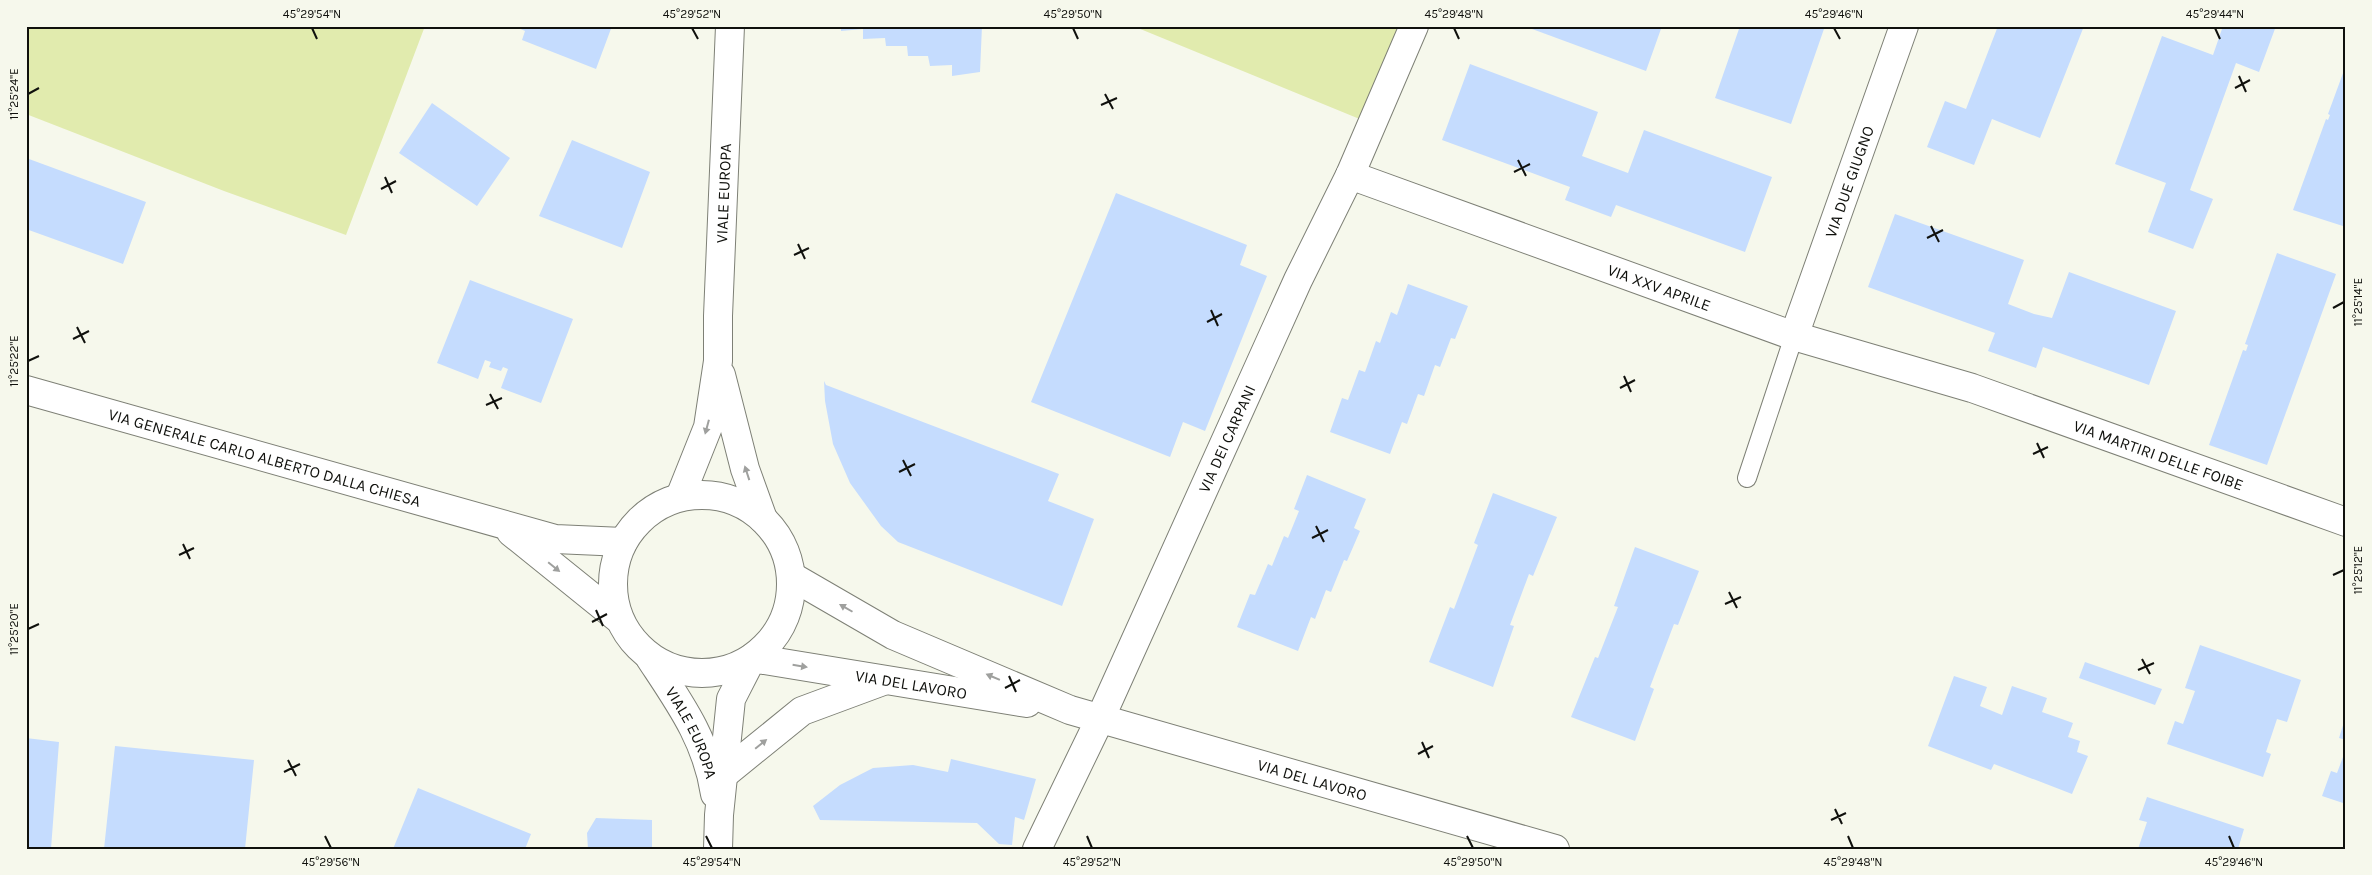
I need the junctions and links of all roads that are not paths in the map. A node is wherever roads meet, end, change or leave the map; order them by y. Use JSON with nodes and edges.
{"nodes":[{"id":1,"x":730,"y":26,"type":"edge"},
{"id":2,"x":1414,"y":26,"type":"edge"},
{"id":3,"x":1904,"y":26,"type":"edge"},
{"id":4,"x":1350,"y":175,"type":"junction"},
{"id":5,"x":1794,"y":336,"type":"junction"},
{"id":6,"x":718,"y":361,"type":"junction"},
{"id":7,"x":1972,"y":388,"type":"joint"},
{"id":8,"x":26,"y":390,"type":"edge"},
{"id":9,"x":1747,"y":478,"type":"dead end"},
{"id":10,"x":680,"y":497,"type":"junction"},
{"id":11,"x":763,"y":518,"type":"junction"},
{"id":12,"x":2346,"y":522,"type":"edge"},
{"id":13,"x":502,"y":525,"type":"junction"},
{"id":14,"x":623,"y":542,"type":"junction"},
{"id":15,"x":791,"y":576,"type":"junction"},
{"id":16,"x":619,"y":618,"type":"junction"},
{"id":17,"x":650,"y":657,"type":"junction"},
{"id":18,"x":752,"y":658,"type":"junction"},
{"id":19,"x":887,"y":680,"type":"junction"},
{"id":20,"x":1070,"y":710,"type":"junction"},
{"id":21,"x":1100,"y":719,"type":"junction"},
{"id":22,"x":723,"y":775,"type":"junction"},
{"id":23,"x":719,"y":815,"type":"junction"},
{"id":24,"x":718,"y":849,"type":"edge"},
{"id":25,"x":1037,"y":849,"type":"edge"},
{"id":26,"x":1555,"y":849,"type":"edge"}],
"edges":[{"from":1,"to":6,"type":"street","name":"VIALE EUROPA"},
{"from":2,"to":4,"type":"street","name":"VIA DEI CARPANI"},
{"from":3,"to":5,"type":"street","name":"VIA DUE GIUGNO"},
{"from":4,"to":5,"type":"street","name":"VIA XXV APRILE"},
{"from":4,"to":21,"type":"street","name":"VIA DEI CARPANI"},
{"from":5,"to":7,"type":"street","name":"VIA XXV APRILE"},
{"from":5,"to":9,"type":"lane"},
{"from":6,"to":10,"type":"street","name":"VIALE EUROPA","one_way":true},
{"from":11,"to":6,"type":"street","name":"VIALE EUROPA","one_way":true},
{"from":7,"to":12,"type":"street","name":"VIA MARTIRI DELLE FOIBE"},
{"from":8,"to":13,"type":"street","name":"VIA GENERALE CARLO ALBERTO DALLA CHIESA"},
{"from":10,"to":11,"type":"street"},
{"from":10,"to":14,"type":"street"},
{"from":11,"to":15,"type":"street"},
{"from":13,"to":14,"type":"street","name":"VIA GENERALE CARLO ALBERTO DALLA CHIESA"},
{"from":13,"to":16,"type":"street","name":"VIA GENERALE CARLO ALBERTO DALLA CHIESA","one_way":true},
{"from":14,"to":16,"type":"street"},
{"from":15,"to":18,"type":"street"},
{"from":20,"to":15,"type":"street","name":"VIA DEL LAVORO","one_way":true},
{"from":16,"to":17,"type":"street"},
{"from":17,"to":18,"type":"street"},
{"from":17,"to":23,"type":"street","name":"VIALE EUROPA"},
{"from":18,"to":19,"type":"street","name":"VIA DEL LAVORO","one_way":true},
{"from":18,"to":22,"type":"street","name":"VIALE EUROPA"},
{"from":19,"to":20,"type":"street","name":"VIA DEL LAVORO"},
{"from":22,"to":19,"type":"street","one_way":true},
{"from":20,"to":21,"type":"street","name":"VIA DEL LAVORO"},
{"from":21,"to":25,"type":"street","name":"VIA DEI CARPANI"},
{"from":21,"to":26,"type":"street","name":"VIA DEL LAVORO"},
{"from":22,"to":23,"type":"street","name":"VIALE EUROPA"},
{"from":23,"to":24,"type":"street","name":"VIALE EUROPA"}]}
